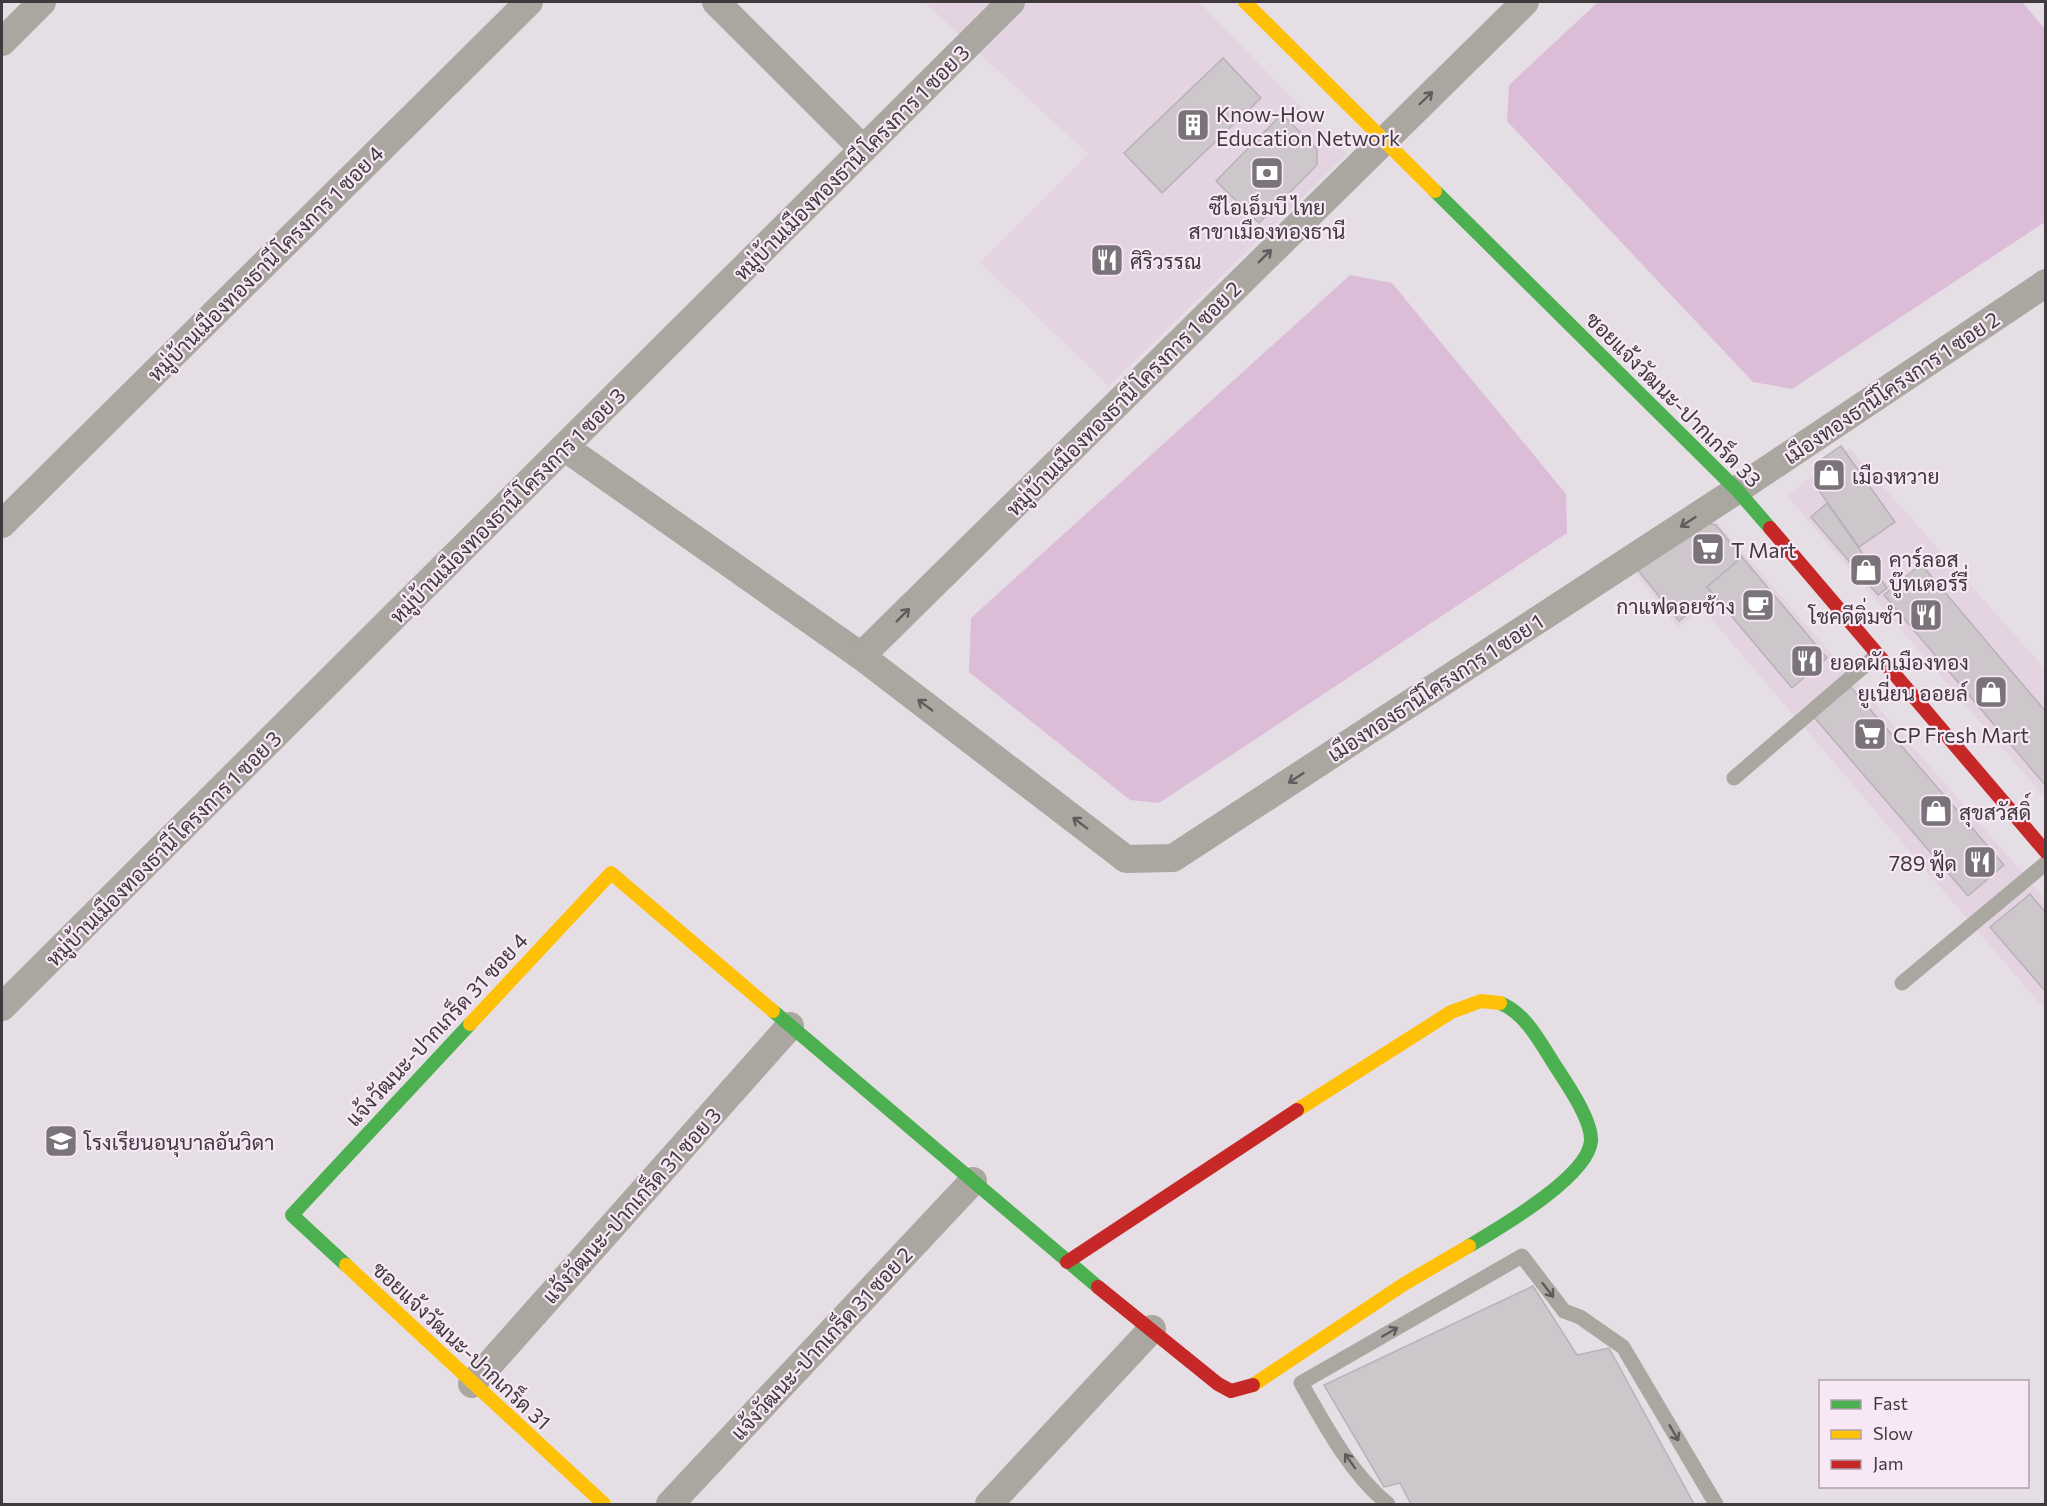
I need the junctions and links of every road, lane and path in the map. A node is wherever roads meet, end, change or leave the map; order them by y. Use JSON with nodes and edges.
{"nodes":[{"id":1,"x":42,"y":2,"type":"edge"},
{"id":2,"x":529,"y":2,"type":"edge"},
{"id":3,"x":716,"y":2,"type":"edge"},
{"id":4,"x":1011,"y":2,"type":"edge"},
{"id":5,"x":1245,"y":2,"type":"edge"},
{"id":6,"x":1525,"y":2,"type":"edge"},
{"id":7,"x":2,"y":42,"type":"edge"},
{"id":8,"x":1384,"y":139,"type":"junction"},
{"id":9,"x":863,"y":149,"type":"junction"},
{"id":10,"x":2046,"y":283,"type":"edge"},
{"id":11,"x":564,"y":447,"type":"junction"},
{"id":12,"x":1737,"y":490,"type":"junction"},
{"id":13,"x":2,"y":524,"type":"edge"},
{"id":14,"x":1877,"y":655,"type":"junction"},
{"id":15,"x":861,"y":656,"type":"junction"},
{"id":16,"x":1734,"y":778,"type":"dead end"},
{"id":17,"x":2046,"y":852,"type":"edge"},
{"id":18,"x":2046,"y":863,"type":"edge"},
{"id":19,"x":1902,"y":983,"type":"dead end"},
{"id":20,"x":2,"y":1007,"type":"edge"},
{"id":21,"x":790,"y":1026,"type":"junction"},
{"id":22,"x":973,"y":1181,"type":"junction"},
{"id":23,"x":292,"y":1215,"type":"joint"},
{"id":24,"x":1067,"y":1262,"type":"junction"},
{"id":25,"x":1152,"y":1329,"type":"junction"},
{"id":26,"x":472,"y":1384,"type":"junction"},
{"id":27,"x":604,"y":1504,"type":"edge"},
{"id":28,"x":670,"y":1504,"type":"edge"},
{"id":29,"x":989,"y":1504,"type":"edge"},
{"id":30,"x":1388,"y":1504,"type":"edge"},
{"id":31,"x":1716,"y":1504,"type":"edge"}],
"edges":[{"from":1,"to":7,"type":"street"},
{"from":2,"to":13,"type":"street","name":"หมู่บ้านเมืองทองธานี โครงการ 1 ซอย 4"},
{"from":3,"to":9,"type":"street"},
{"from":4,"to":9,"type":"street","name":"หมู่บ้านเมืองทองธานี โครงการ 1 ซอย 3"},
{"from":5,"to":8,"type":"street","name":"ซอยแจ้งวัฒนะ-ปากเกร็ด 33"},
{"from":8,"to":6,"type":"street","name":"หมู่บ้านเมืองทองธานี โครงการ 1 ซอย 2","one_way":true},
{"from":8,"to":12,"type":"street","name":"ซอยแจ้งวัฒนะ-ปากเกร็ด 33"},
{"from":15,"to":8,"type":"street","name":"หมู่บ้านเมืองทองธานี โครงการ 1 ซอย 2","one_way":true},
{"from":9,"to":11,"type":"street","name":"หมู่บ้านเมืองทองธานี โครงการ 1 ซอย 3"},
{"from":10,"to":12,"type":"street","name":"เมืองทองธานีโครงการ 1 ซอย 2"},
{"from":11,"to":15,"type":"street"},
{"from":11,"to":20,"type":"street","name":"หมู่บ้านเมืองทองธานี โครงการ 1 ซอย 3"},
{"from":12,"to":14,"type":"street","name":"ซอยแจ้งวัฒนะ-ปากเกร็ด 33"},
{"from":12,"to":15,"type":"street","name":"เมืองทองธานีโครงการ 1 ซอย 1","one_way":true},
{"from":14,"to":16,"type":"lane"},
{"from":14,"to":17,"type":"street","name":"ซอยแจ้งวัฒนะ-ปากเกร็ด 33"},
{"from":18,"to":19,"type":"lane"},
{"from":21,"to":22,"type":"street"},
{"from":21,"to":23,"type":"street","name":"แจ้งวัฒนะ-ปากเกร็ด 31 ซอย 4"},
{"from":21,"to":26,"type":"street","name":"แจ้งวัฒนะ-ปากเกร็ด 31 ซอย 3"},
{"from":22,"to":24,"type":"street"},
{"from":22,"to":28,"type":"street","name":"แจ้งวัฒนะ-ปากเกร็ด 31 ซอย 2"},
{"from":23,"to":26,"type":"street","name":"ซอยแจ้งวัฒนะ-ปากเกร็ด 31"},
{"from":24,"to":25,"type":"street"},
{"from":24,"to":25,"type":"street"},
{"from":25,"to":29,"type":"street"},
{"from":26,"to":27,"type":"street","name":"ซอยแจ้งวัฒนะ-ปากเกร็ด 31"},
{"from":30,"to":31,"type":"lane","one_way":true}]}
